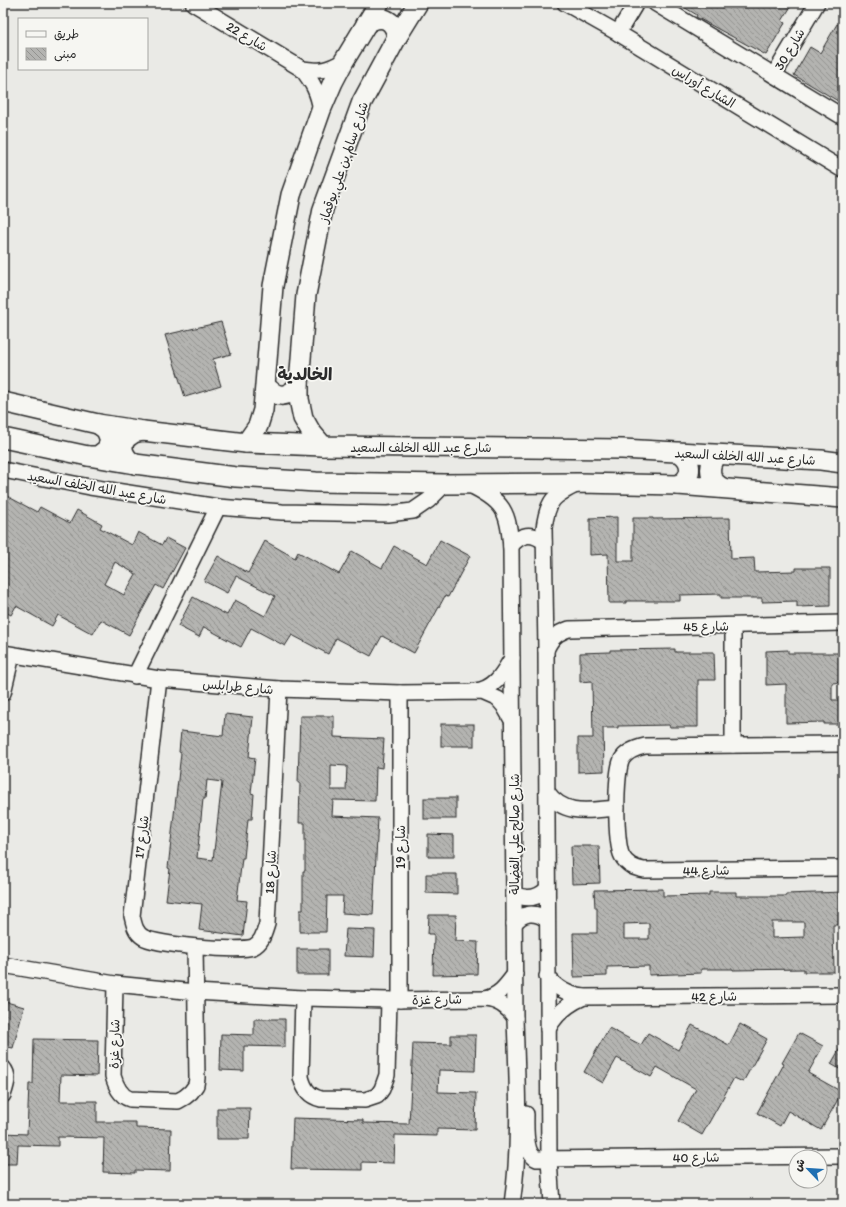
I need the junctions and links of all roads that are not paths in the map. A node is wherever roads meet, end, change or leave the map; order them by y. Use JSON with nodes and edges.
{"nodes":[{"id":1,"x":193,"y":3,"type":"edge"},
{"id":2,"x":379,"y":3,"type":"edge"},
{"id":3,"x":565,"y":3,"type":"edge"},
{"id":4,"x":636,"y":3,"type":"edge"},
{"id":5,"x":655,"y":3,"type":"edge"},
{"id":6,"x":817,"y":3,"type":"edge"},
{"id":7,"x":411,"y":4,"type":"edge"},
{"id":8,"x":366,"y":24,"type":"junction"},
{"id":9,"x":618,"y":34,"type":"junction"},
{"id":10,"x":396,"y":37,"type":"junction"},
{"id":11,"x":344,"y":60,"type":"junction"},
{"id":12,"x":302,"y":69,"type":"junction"},
{"id":13,"x":774,"y":75,"type":"junction"},
{"id":14,"x":321,"y":110,"type":"junction"},
{"id":15,"x":843,"y":117,"type":"edge"},
{"id":16,"x":843,"y":170,"type":"edge"},
{"id":17,"x":299,"y":384,"type":"junction"},
{"id":18,"x":266,"y":386,"type":"junction"},
{"id":19,"x":3,"y":402,"type":"edge"},
{"id":20,"x":98,"y":424,"type":"junction"},
{"id":21,"x":143,"y":431,"type":"junction"},
{"id":22,"x":3,"y":438,"type":"edge"},
{"id":23,"x":246,"y":443,"type":"junction"},
{"id":24,"x":323,"y":446,"type":"junction"},
{"id":25,"x":680,"y":454,"type":"junction"},
{"id":26,"x":716,"y":455,"type":"junction"},
{"id":27,"x":88,"y":456,"type":"junction"},
{"id":28,"x":843,"y":463,"type":"edge"},
{"id":29,"x":135,"y":464,"type":"junction"},
{"id":30,"x":3,"y":470,"type":"edge"},
{"id":31,"x":580,"y":483,"type":"junction"},
{"id":32,"x":445,"y":484,"type":"junction"},
{"id":33,"x":468,"y":484,"type":"junction"},
{"id":34,"x":678,"y":485,"type":"junction"},
{"id":35,"x":723,"y":488,"type":"junction"},
{"id":36,"x":843,"y":498,"type":"edge"},
{"id":37,"x":218,"y":507,"type":"junction"},
{"id":38,"x":544,"y":542,"type":"junction"},
{"id":39,"x":511,"y":546,"type":"junction"},
{"id":40,"x":545,"y":609,"type":"junction"},
{"id":41,"x":843,"y":624,"type":"edge"},
{"id":42,"x":733,"y":626,"type":"junction"},
{"id":43,"x":569,"y":629,"type":"junction"},
{"id":44,"x":546,"y":650,"type":"junction"},
{"id":45,"x":7,"y":654,"type":"edge"},
{"id":46,"x":512,"y":657,"type":"junction"},
{"id":47,"x":135,"y":676,"type":"junction"},
{"id":48,"x":159,"y":679,"type":"junction"},
{"id":49,"x":279,"y":689,"type":"junction"},
{"id":50,"x":475,"y":692,"type":"junction"},
{"id":51,"x":3,"y":693,"type":"edge"},
{"id":52,"x":400,"y":694,"type":"junction"},
{"id":53,"x":513,"y":722,"type":"junction"},
{"id":54,"x":843,"y":744,"type":"edge"},
{"id":55,"x":733,"y":745,"type":"junction"},
{"id":56,"x":547,"y":792,"type":"junction"},
{"id":57,"x":617,"y":808,"type":"junction"},
{"id":58,"x":577,"y":811,"type":"junction"},
{"id":59,"x":547,"y":835,"type":"junction"},
{"id":60,"x":843,"y":868,"type":"edge"},
{"id":61,"x":547,"y":889,"type":"junction"},
{"id":62,"x":514,"y":894,"type":"junction"},
{"id":63,"x":547,"y":920,"type":"junction"},
{"id":64,"x":514,"y":924,"type":"junction"},
{"id":65,"x":196,"y":947,"type":"junction"},
{"id":66,"x":3,"y":965,"type":"edge"},
{"id":67,"x":514,"y":974,"type":"junction"},
{"id":68,"x":548,"y":976,"type":"junction"},
{"id":69,"x":115,"y":984,"type":"junction"},
{"id":70,"x":195,"y":992,"type":"junction"},
{"id":71,"x":843,"y":995,"type":"edge"},
{"id":72,"x":584,"y":997,"type":"junction"},
{"id":73,"x":303,"y":998,"type":"junction"},
{"id":74,"x":485,"y":999,"type":"junction"},
{"id":75,"x":394,"y":1000,"type":"junction"},
{"id":76,"x":515,"y":1018,"type":"junction"},
{"id":77,"x":548,"y":1029,"type":"junction"},
{"id":78,"x":3,"y":1068,"type":"edge"},
{"id":79,"x":517,"y":1093,"type":"junction"},
{"id":80,"x":3,"y":1095,"type":"edge"},
{"id":81,"x":843,"y":1156,"type":"edge"},
{"id":82,"x":549,"y":1160,"type":"junction"},
{"id":83,"x":512,"y":1204,"type":"edge"},
{"id":84,"x":552,"y":1204,"type":"edge"}],
"edges":[{"from":1,"to":12,"type":"street","name":"شارع 22"},
{"from":2,"to":8,"type":"main road"},
{"from":3,"to":9,"type":"street","name":"الشارع أوراس"},
{"from":4,"to":9,"type":"street"},
{"from":5,"to":13,"type":"street"},
{"from":6,"to":13,"type":"street","name":"شارع 30"},
{"from":7,"to":10,"type":"main road","name":"شارع سالم بن علي بوقماز"},
{"from":8,"to":10,"type":"main road"},
{"from":8,"to":11,"type":"main road"},
{"from":9,"to":16,"type":"street","name":"الشارع أوراس"},
{"from":10,"to":17,"type":"main road","name":"شارع سالم بن علي بوقماز"},
{"from":11,"to":12,"type":"street","name":"شارع 22"},
{"from":11,"to":14,"type":"main road"},
{"from":12,"to":14,"type":"street","name":"شارع 22"},
{"from":13,"to":15,"type":"street"},
{"from":14,"to":18,"type":"main road"},
{"from":17,"to":18,"type":"main road"},
{"from":17,"to":24,"type":"main road","name":"شارع سالم بن علي بوقماز"},
{"from":18,"to":23,"type":"main road"},
{"from":19,"to":20,"type":"main road","name":"شارع عبد الله الخلف السعيد"},
{"from":20,"to":21,"type":"main road","name":"شارع عبد الله الخلف السعيد"},
{"from":20,"to":27,"type":"main road"},
{"from":21,"to":23,"type":"main road","name":"شارع عبد الله الخلف السعيد"},
{"from":21,"to":29,"type":"main road"},
{"from":22,"to":27,"type":"main road"},
{"from":23,"to":24,"type":"main road","name":"شارع عبد الله الخلف السعيد"},
{"from":24,"to":25,"type":"main road","name":"شارع عبد الله الخلف السعيد"},
{"from":25,"to":26,"type":"main road","name":"شارع عبد الله الخلف السعيد"},
{"from":25,"to":34,"type":"main road"},
{"from":26,"to":28,"type":"main road","name":"شارع عبد الله الخلف السعيد"},
{"from":26,"to":35,"type":"main road"},
{"from":27,"to":29,"type":"main road"},
{"from":29,"to":32,"type":"main road"},
{"from":30,"to":37,"type":"street","name":"شارع عبد الله الخلف السعيد"},
{"from":31,"to":33,"type":"main road"},
{"from":31,"to":34,"type":"main road"},
{"from":31,"to":38,"type":"street"},
{"from":32,"to":33,"type":"main road"},
{"from":32,"to":37,"type":"street","name":"شارع عبد الله الخلف السعيد"},
{"from":33,"to":39,"type":"street","name":"شارع صالح علي الفضالة"},
{"from":34,"to":35,"type":"main road"},
{"from":35,"to":36,"type":"main road"},
{"from":37,"to":47,"type":"street"},
{"from":38,"to":39,"type":"street"},
{"from":38,"to":40,"type":"street"},
{"from":39,"to":46,"type":"street","name":"شارع صالح علي الفضالة"},
{"from":40,"to":43,"type":"street"},
{"from":40,"to":44,"type":"street"},
{"from":41,"to":42,"type":"street","name":"شارع 45"},
{"from":42,"to":43,"type":"street","name":"شارع 45"},
{"from":42,"to":55,"type":"street"},
{"from":43,"to":44,"type":"street"},
{"from":44,"to":56,"type":"street"},
{"from":45,"to":47,"type":"street","name":"شارع طرابلس"},
{"from":45,"to":51,"type":"street"},
{"from":46,"to":50,"type":"street","name":"شارع طرابلس"},
{"from":46,"to":53,"type":"street","name":"شارع صالح علي الفضالة"},
{"from":47,"to":48,"type":"street","name":"شارع طرابلس"},
{"from":48,"to":49,"type":"street","name":"شارع طرابلس"},
{"from":48,"to":65,"type":"street","name":"شارع 17"},
{"from":49,"to":52,"type":"street","name":"شارع طرابلس"},
{"from":49,"to":65,"type":"street","name":"شارع 18"},
{"from":50,"to":52,"type":"street","name":"شارع طرابلس"},
{"from":50,"to":53,"type":"street","name":"شارع طرابلس"},
{"from":52,"to":75,"type":"street","name":"شارع 19"},
{"from":53,"to":62,"type":"street","name":"شارع صالح علي الفضالة"},
{"from":54,"to":55,"type":"street","name":"شارع 44"},
{"from":55,"to":57,"type":"street","name":"شارع 44"},
{"from":56,"to":58,"type":"street"},
{"from":56,"to":59,"type":"street"},
{"from":57,"to":58,"type":"street"},
{"from":57,"to":60,"type":"street","name":"شارع 44"},
{"from":58,"to":59,"type":"street"},
{"from":59,"to":61,"type":"street"},
{"from":61,"to":62,"type":"street"},
{"from":61,"to":63,"type":"street"},
{"from":62,"to":64,"type":"street","name":"شارع صالح علي الفضالة"},
{"from":63,"to":64,"type":"street"},
{"from":63,"to":68,"type":"street"},
{"from":64,"to":67,"type":"street","name":"شارع صالح علي الفضالة"},
{"from":65,"to":70,"type":"street"},
{"from":66,"to":69,"type":"street","name":"شارع غزة"},
{"from":67,"to":74,"type":"street","name":"شارع غزة"},
{"from":67,"to":76,"type":"street","name":"شارع صالح علي الفضالة"},
{"from":68,"to":72,"type":"street","name":"شارع 42"},
{"from":68,"to":77,"type":"street"},
{"from":69,"to":70,"type":"street","name":"شارع غزة"},
{"from":69,"to":70,"type":"street","name":"شارع غزة"},
{"from":70,"to":73,"type":"street","name":"شارع غزة"},
{"from":71,"to":72,"type":"street","name":"شارع 42"},
{"from":72,"to":77,"type":"street","name":"شارع 42"},
{"from":73,"to":75,"type":"street","name":"شارع غزة"},
{"from":73,"to":75,"type":"street"},
{"from":74,"to":75,"type":"street","name":"شارع غزة"},
{"from":74,"to":76,"type":"street","name":"شارع غزة"},
{"from":76,"to":79,"type":"street","name":"شارع صالح علي الفضالة"},
{"from":77,"to":82,"type":"street"},
{"from":78,"to":80,"type":"street"},
{"from":79,"to":82,"type":"street","name":"شارع 40"},
{"from":79,"to":83,"type":"street","name":"شارع صالح علي الفضالة"},
{"from":81,"to":82,"type":"street","name":"شارع 40"},
{"from":82,"to":84,"type":"street"}]}
